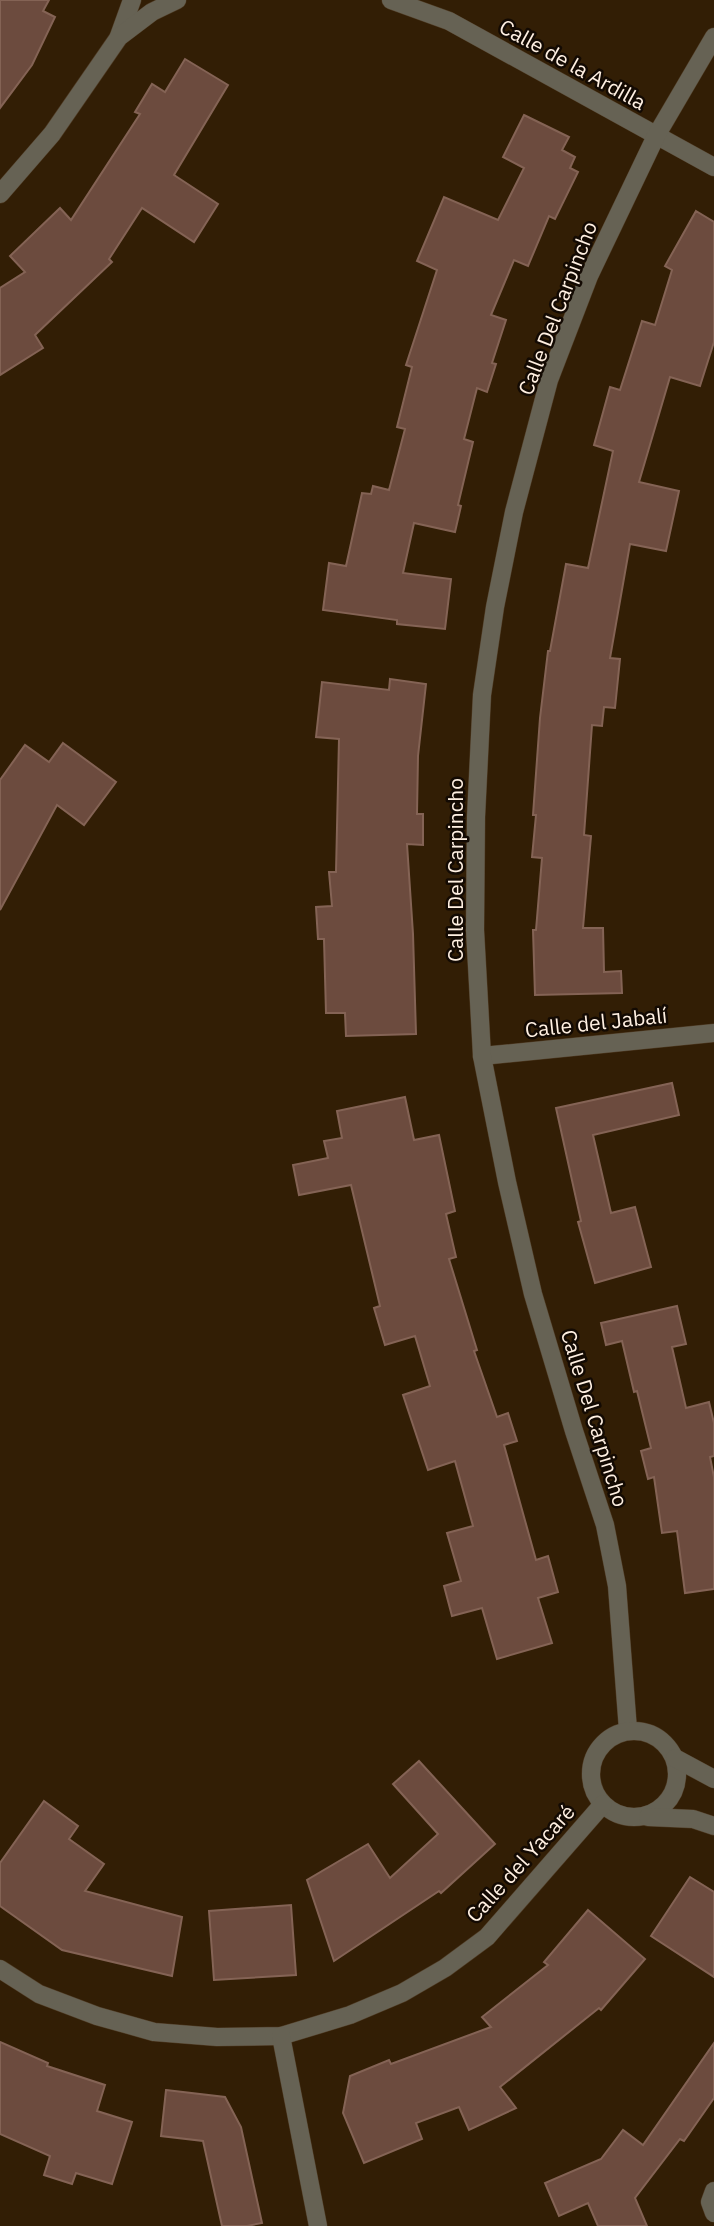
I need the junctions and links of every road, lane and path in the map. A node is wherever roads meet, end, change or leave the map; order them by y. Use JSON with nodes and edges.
{"nodes":[{"id":1,"x":132,"y":0,"type":"edge"},
{"id":2,"x":177,"y":0,"type":"edge"},
{"id":3,"x":391,"y":0,"type":"edge"},
{"id":4,"x":119,"y":37,"type":"junction"},
{"id":5,"x":714,"y":37,"type":"edge"},
{"id":6,"x":656,"y":136,"type":"junction"},
{"id":7,"x":714,"y":167,"type":"edge"},
{"id":8,"x":0,"y":194,"type":"edge"},
{"id":9,"x":714,"y":1033,"type":"edge"},
{"id":10,"x":482,"y":1056,"type":"junction"},
{"id":11,"x":628,"y":1730,"type":"junction"},
{"id":12,"x":675,"y":1758,"type":"junction"},
{"id":13,"x":714,"y":1779,"type":"edge"},
{"id":14,"x":603,"y":1804,"type":"junction"},
{"id":15,"x":641,"y":1816,"type":"junction"},
{"id":16,"x":714,"y":1826,"type":"edge"},
{"id":17,"x":0,"y":1969,"type":"edge"},
{"id":18,"x":281,"y":2036,"type":"junction"},
{"id":19,"x":714,"y":2191,"type":"edge"},
{"id":20,"x":714,"y":2213,"type":"edge"},
{"id":21,"x":318,"y":2226,"type":"edge"}],
"edges":[{"from":1,"to":4,"type":"street"},
{"from":2,"to":4,"type":"street"},
{"from":3,"to":6,"type":"street","name":"Calle de la Ardilla"},
{"from":4,"to":8,"type":"street"},
{"from":5,"to":6,"type":"street","name":"Calle Del Carpincho"},
{"from":6,"to":7,"type":"street","name":"Calle de la Ardilla"},
{"from":6,"to":10,"type":"street","name":"Calle Del Carpincho"},
{"from":9,"to":10,"type":"street","name":"Calle del Jabalí"},
{"from":10,"to":11,"type":"street","name":"Calle Del Carpincho"},
{"from":11,"to":12,"type":"street"},
{"from":11,"to":14,"type":"street"},
{"from":12,"to":13,"type":"street"},
{"from":12,"to":15,"type":"street"},
{"from":14,"to":15,"type":"street"},
{"from":14,"to":18,"type":"street","name":"Calle del Yacaré"},
{"from":15,"to":16,"type":"street"},
{"from":17,"to":18,"type":"street","name":"Calle del Yacaré"},
{"from":18,"to":21,"type":"street"},
{"from":19,"to":20,"type":"street"}]}
